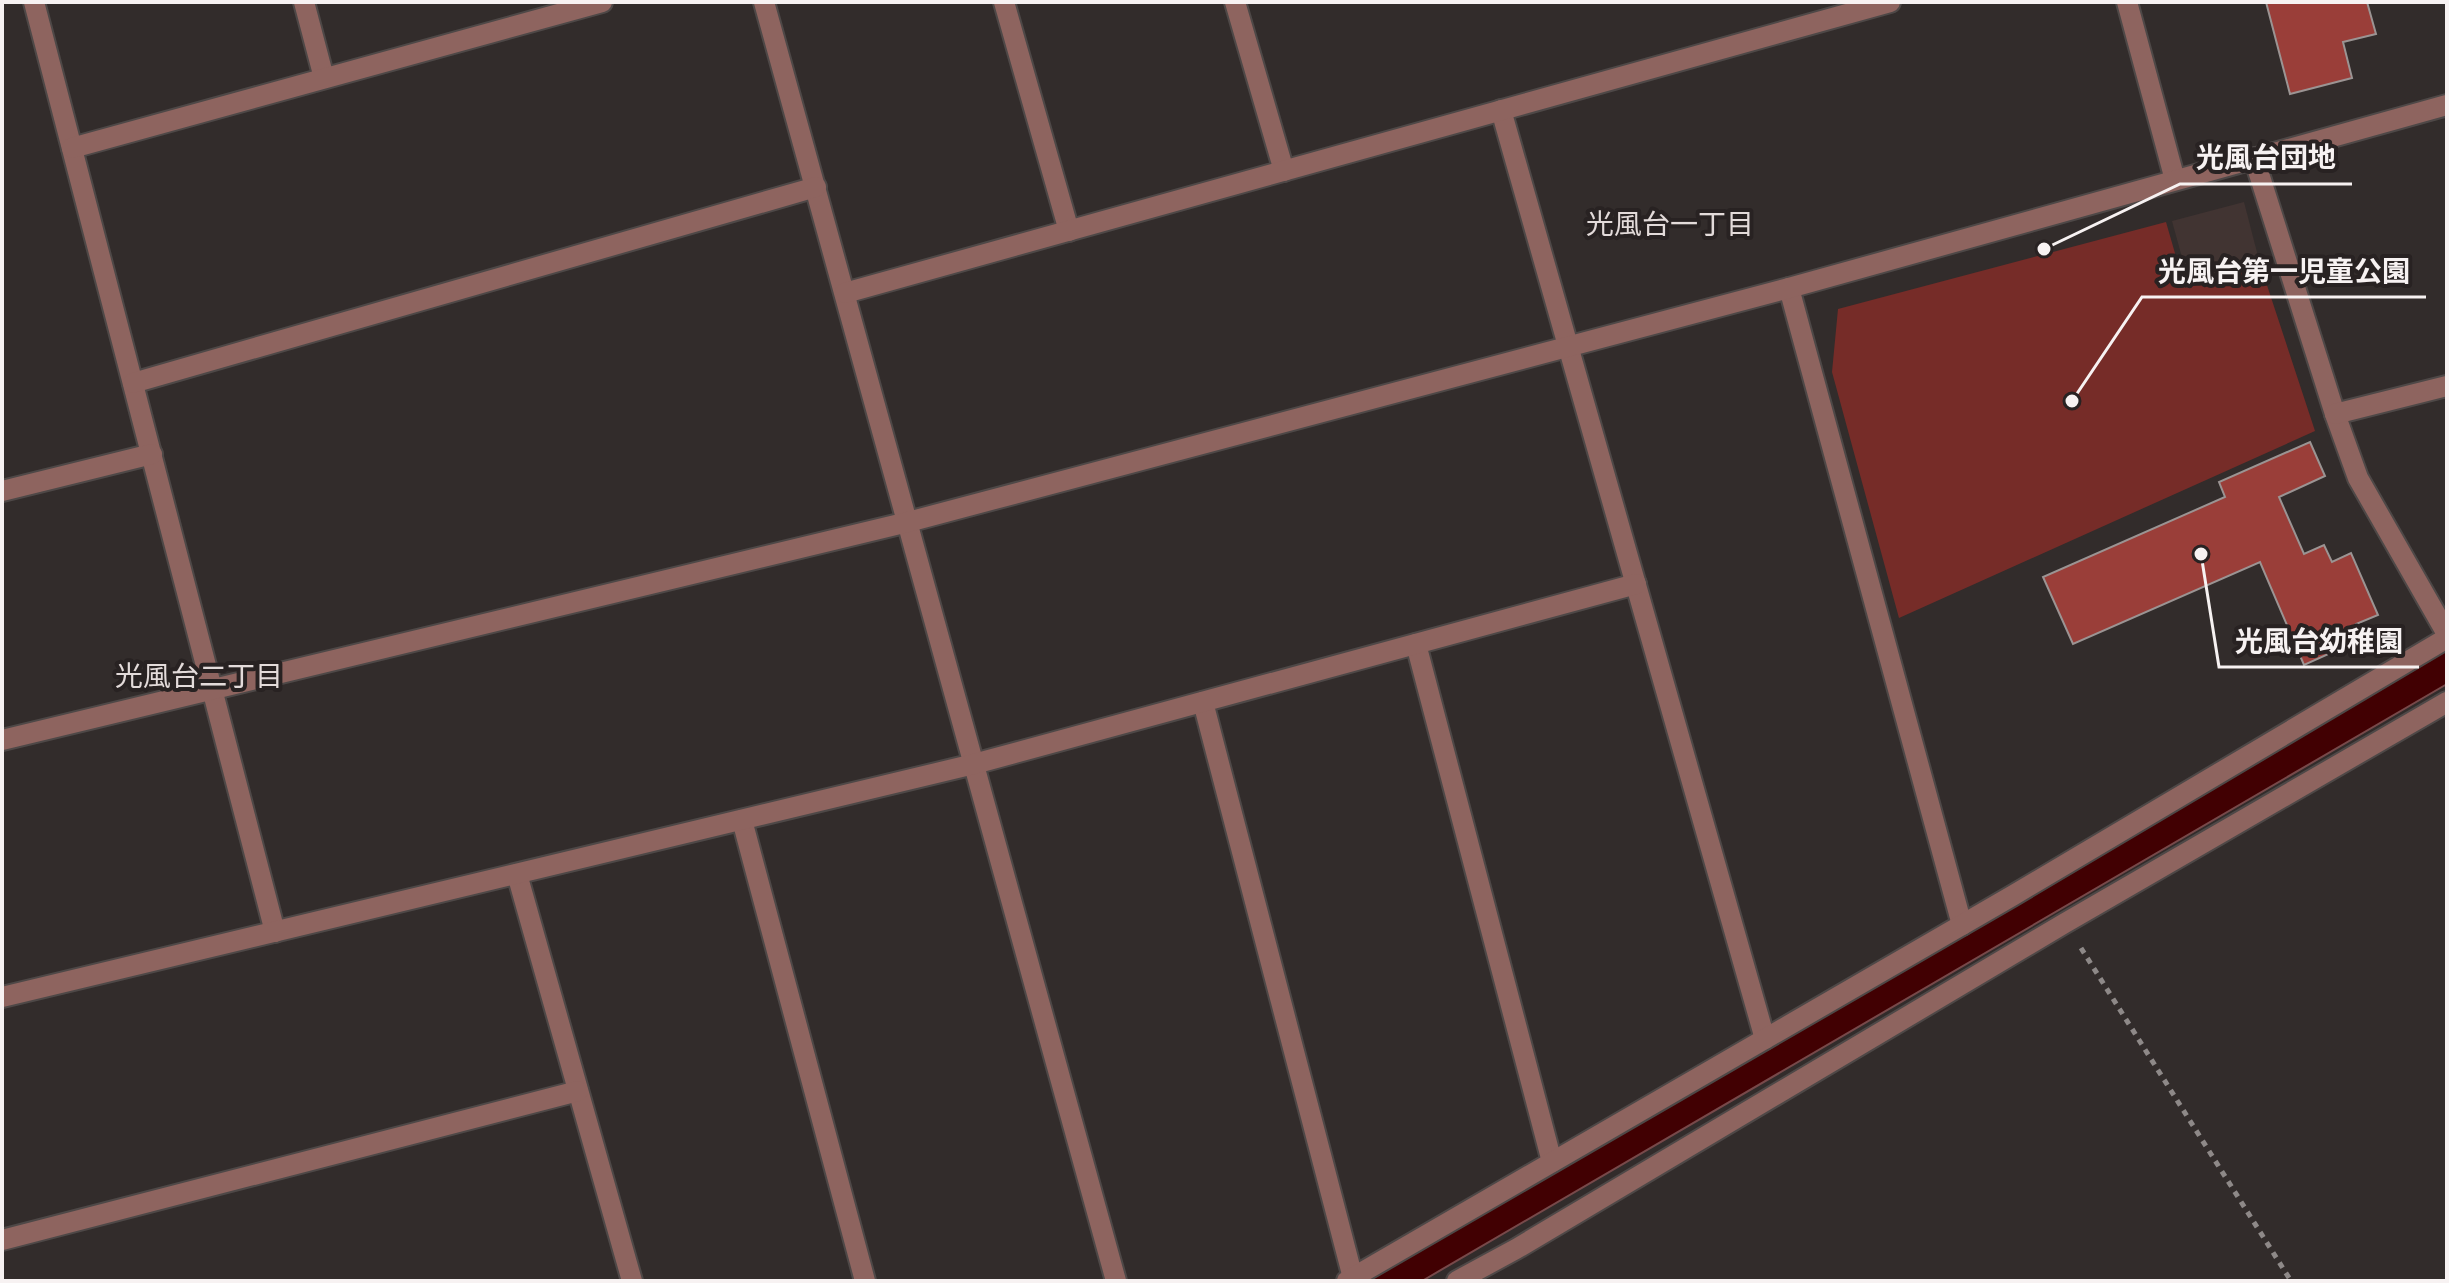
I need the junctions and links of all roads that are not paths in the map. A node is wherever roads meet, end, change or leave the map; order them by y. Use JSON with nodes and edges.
{"nodes":[{"id":1,"x":34,"y":2,"type":"edge"},
{"id":2,"x":304,"y":2,"type":"edge"},
{"id":3,"x":602,"y":2,"type":"edge"},
{"id":4,"x":764,"y":2,"type":"edge"},
{"id":5,"x":1004,"y":2,"type":"edge"},
{"id":6,"x":1235,"y":2,"type":"edge"},
{"id":7,"x":1890,"y":2,"type":"edge"},
{"id":8,"x":2127,"y":2,"type":"edge"},
{"id":9,"x":526,"y":12,"type":"edge"},
{"id":10,"x":324,"y":78,"type":"junction"},
{"id":11,"x":2447,"y":105,"type":"edge"},
{"id":12,"x":1501,"y":110,"type":"junction"},
{"id":13,"x":72,"y":148,"type":"junction"},
{"id":14,"x":2254,"y":158,"type":"junction"},
{"id":15,"x":1284,"y":171,"type":"junction"},
{"id":16,"x":2175,"y":180,"type":"junction"},
{"id":17,"x":816,"y":187,"type":"junction"},
{"id":18,"x":1069,"y":231,"type":"junction"},
{"id":19,"x":1789,"y":288,"type":"junction"},
{"id":20,"x":845,"y":293,"type":"junction"},
{"id":21,"x":1568,"y":347,"type":"junction"},
{"id":22,"x":133,"y":383,"type":"junction"},
{"id":23,"x":2447,"y":386,"type":"edge"},
{"id":24,"x":2335,"y":414,"type":"junction"},
{"id":25,"x":152,"y":454,"type":"junction"},
{"id":26,"x":2,"y":491,"type":"edge"},
{"id":27,"x":908,"y":522,"type":"junction"},
{"id":28,"x":1636,"y":584,"type":"junction"},
{"id":29,"x":2447,"y":636,"type":"edge"},
{"id":30,"x":1416,"y":644,"type":"junction"},
{"id":31,"x":212,"y":689,"type":"junction"},
{"id":32,"x":1203,"y":702,"type":"junction"},
{"id":33,"x":2447,"y":702,"type":"edge"},
{"id":34,"x":2,"y":740,"type":"edge"},
{"id":35,"x":974,"y":764,"type":"junction"},
{"id":36,"x":742,"y":820,"type":"junction"},
{"id":37,"x":517,"y":874,"type":"junction"},
{"id":38,"x":1962,"y":925,"type":"junction"},
{"id":39,"x":275,"y":932,"type":"junction"},
{"id":40,"x":2,"y":997,"type":"edge"},
{"id":41,"x":1765,"y":1039,"type":"junction"},
{"id":42,"x":578,"y":1091,"type":"junction"},
{"id":43,"x":1552,"y":1162,"type":"junction"},
{"id":44,"x":2,"y":1240,"type":"edge"},
{"id":45,"x":1350,"y":1279,"type":"edge"},
{"id":46,"x":632,"y":1281,"type":"edge"},
{"id":47,"x":865,"y":1281,"type":"edge"},
{"id":48,"x":1116,"y":1281,"type":"edge"},
{"id":49,"x":1457,"y":1281,"type":"edge"}],
"edges":[{"from":1,"to":13,"type":"street"},
{"from":2,"to":10,"type":"street"},
{"from":3,"to":9,"type":"street"},
{"from":4,"to":17,"type":"street"},
{"from":5,"to":18,"type":"street"},
{"from":6,"to":15,"type":"street"},
{"from":7,"to":12,"type":"street"},
{"from":8,"to":16,"type":"street"},
{"from":9,"to":10,"type":"street"},
{"from":10,"to":13,"type":"street"},
{"from":11,"to":14,"type":"street"},
{"from":12,"to":15,"type":"street"},
{"from":12,"to":21,"type":"street"},
{"from":13,"to":22,"type":"street"},
{"from":14,"to":16,"type":"street"},
{"from":14,"to":24,"type":"street"},
{"from":15,"to":18,"type":"street"},
{"from":16,"to":19,"type":"street"},
{"from":17,"to":20,"type":"street"},
{"from":17,"to":22,"type":"street"},
{"from":18,"to":20,"type":"street"},
{"from":19,"to":21,"type":"street"},
{"from":19,"to":38,"type":"street"},
{"from":20,"to":27,"type":"street"},
{"from":21,"to":27,"type":"street"},
{"from":21,"to":28,"type":"street"},
{"from":22,"to":25,"type":"street"},
{"from":23,"to":24,"type":"street"},
{"from":24,"to":29,"type":"street"},
{"from":25,"to":26,"type":"street"},
{"from":25,"to":31,"type":"street"},
{"from":27,"to":31,"type":"street"},
{"from":27,"to":35,"type":"street"},
{"from":28,"to":30,"type":"street"},
{"from":28,"to":41,"type":"street"},
{"from":29,"to":38,"type":"street"},
{"from":30,"to":32,"type":"street"},
{"from":30,"to":43,"type":"street"},
{"from":31,"to":34,"type":"street"},
{"from":31,"to":39,"type":"street"},
{"from":32,"to":35,"type":"street"},
{"from":32,"to":45,"type":"street"},
{"from":33,"to":49,"type":"street"},
{"from":35,"to":36,"type":"street"},
{"from":35,"to":48,"type":"street"},
{"from":36,"to":37,"type":"street"},
{"from":36,"to":47,"type":"street"},
{"from":37,"to":39,"type":"street"},
{"from":37,"to":42,"type":"street"},
{"from":38,"to":41,"type":"street"},
{"from":39,"to":40,"type":"street"},
{"from":41,"to":43,"type":"street"},
{"from":42,"to":44,"type":"street"},
{"from":42,"to":46,"type":"street"},
{"from":43,"to":45,"type":"street"}]}
